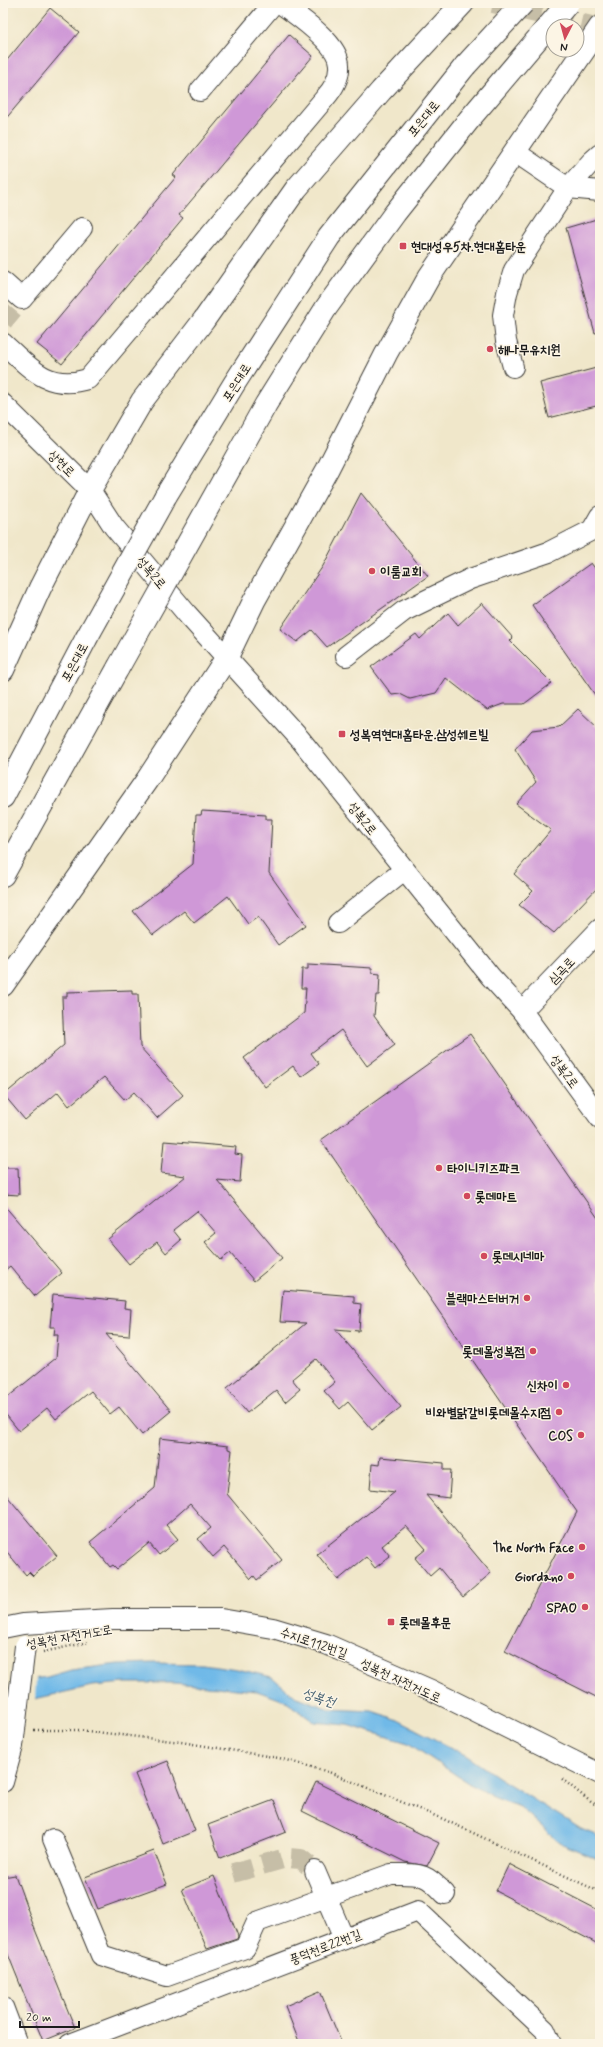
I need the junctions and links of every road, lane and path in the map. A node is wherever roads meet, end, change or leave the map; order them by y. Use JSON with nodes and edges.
{"nodes":[{"id":1,"x":274,"y":3,"type":"edge"},
{"id":2,"x":280,"y":3,"type":"edge"},
{"id":3,"x":463,"y":3,"type":"edge"},
{"id":4,"x":523,"y":3,"type":"edge"},
{"id":5,"x":568,"y":3,"type":"edge"},
{"id":6,"x":600,"y":27,"type":"edge"},
{"id":7,"x":200,"y":91,"type":"dead end"},
{"id":8,"x":515,"y":152,"type":"junction"},
{"id":9,"x":600,"y":154,"type":"edge"},
{"id":10,"x":568,"y":188,"type":"junction"},
{"id":11,"x":600,"y":191,"type":"edge"},
{"id":12,"x":82,"y":228,"type":"dead end"},
{"id":13,"x":3,"y":282,"type":"edge"},
{"id":14,"x":3,"y":343,"type":"edge"},
{"id":15,"x":513,"y":367,"type":"dead end"},
{"id":16,"x":3,"y":404,"type":"edge"},
{"id":17,"x":90,"y":490,"type":"junction"},
{"id":18,"x":598,"y":526,"type":"edge"},
{"id":19,"x":114,"y":527,"type":"joint"},
{"id":20,"x":346,"y":656,"type":"dead end"},
{"id":21,"x":227,"y":657,"type":"junction"},
{"id":22,"x":3,"y":670,"type":"edge"},
{"id":23,"x":3,"y":797,"type":"edge"},
{"id":24,"x":404,"y":870,"type":"junction"},
{"id":25,"x":3,"y":875,"type":"edge"},
{"id":26,"x":338,"y":922,"type":"dead end"},
{"id":27,"x":600,"y":929,"type":"edge"},
{"id":28,"x":3,"y":985,"type":"edge"},
{"id":29,"x":522,"y":1011,"type":"junction"},
{"id":30,"x":600,"y":1118,"type":"edge"},
{"id":31,"x":23,"y":1624,"type":"junction"},
{"id":32,"x":3,"y":1628,"type":"edge"},
{"id":33,"x":90,"y":1641,"type":"dead end"},
{"id":34,"x":34,"y":1649,"type":"junction"},
{"id":35,"x":31,"y":1731,"type":"dead end"},
{"id":36,"x":600,"y":1774,"type":"edge"},
{"id":37,"x":559,"y":1776,"type":"dead end"},
{"id":38,"x":3,"y":1782,"type":"edge"},
{"id":39,"x":600,"y":1807,"type":"edge"},
{"id":40,"x":52,"y":1839,"type":"dead end"},
{"id":41,"x":316,"y":1871,"type":"tunnel mouth"},
{"id":42,"x":600,"y":1892,"type":"edge"},
{"id":43,"x":445,"y":1894,"type":"dead end"},
{"id":44,"x":327,"y":1897,"type":"junction"},
{"id":45,"x":344,"y":1938,"type":"junction"},
{"id":46,"x":3,"y":2007,"type":"edge"},
{"id":47,"x":548,"y":2037,"type":"edge"},
{"id":48,"x":17,"y":2044,"type":"edge"},
{"id":49,"x":70,"y":2044,"type":"edge"}],
"edges":[{"from":1,"to":7,"type":"street"},
{"from":2,"to":14,"type":"street"},
{"from":3,"to":17,"type":"main road"},
{"from":4,"to":23,"type":"main road","name":"포은대로","bridge":true},
{"from":5,"to":25,"type":"main road","bridge":true},
{"from":6,"to":8,"type":"main road"},
{"from":8,"to":10,"type":"street"},
{"from":8,"to":21,"type":"main road"},
{"from":9,"to":10,"type":"street"},
{"from":10,"to":11,"type":"street"},
{"from":10,"to":15,"type":"street"},
{"from":12,"to":13,"type":"street"},
{"from":16,"to":17,"type":"street","name":"상현로"},
{"from":17,"to":19,"type":"street","name":"상현로"},
{"from":17,"to":22,"type":"main road"},
{"from":18,"to":20,"type":"street"},
{"from":19,"to":21,"type":"street","name":"성복2로"},
{"from":21,"to":24,"type":"street","name":"성복2로"},
{"from":21,"to":28,"type":"main road"},
{"from":24,"to":26,"type":"street"},
{"from":24,"to":29,"type":"street","name":"성복2로"},
{"from":27,"to":29,"type":"street","name":"심곡로"},
{"from":29,"to":30,"type":"street","name":"성복2로"},
{"from":31,"to":32,"type":"street","name":"수지로112번길"},
{"from":31,"to":34,"type":"street"},
{"from":31,"to":36,"type":"street","name":"수지로112번길"},
{"from":33,"to":34,"type":"path","name":"성복천 자전거도로"},
{"from":34,"to":38,"type":"street","bridge":true},
{"from":35,"to":42,"type":"path"},
{"from":37,"to":39,"type":"path"},
{"from":40,"to":44,"type":"street"},
{"from":41,"to":44,"type":"street"},
{"from":43,"to":44,"type":"street"},
{"from":44,"to":45,"type":"street"},
{"from":45,"to":47,"type":"street","name":"풍덕천로22번길"},
{"from":45,"to":49,"type":"street","name":"풍덕천로22번길"},
{"from":46,"to":48,"type":"street"}]}
